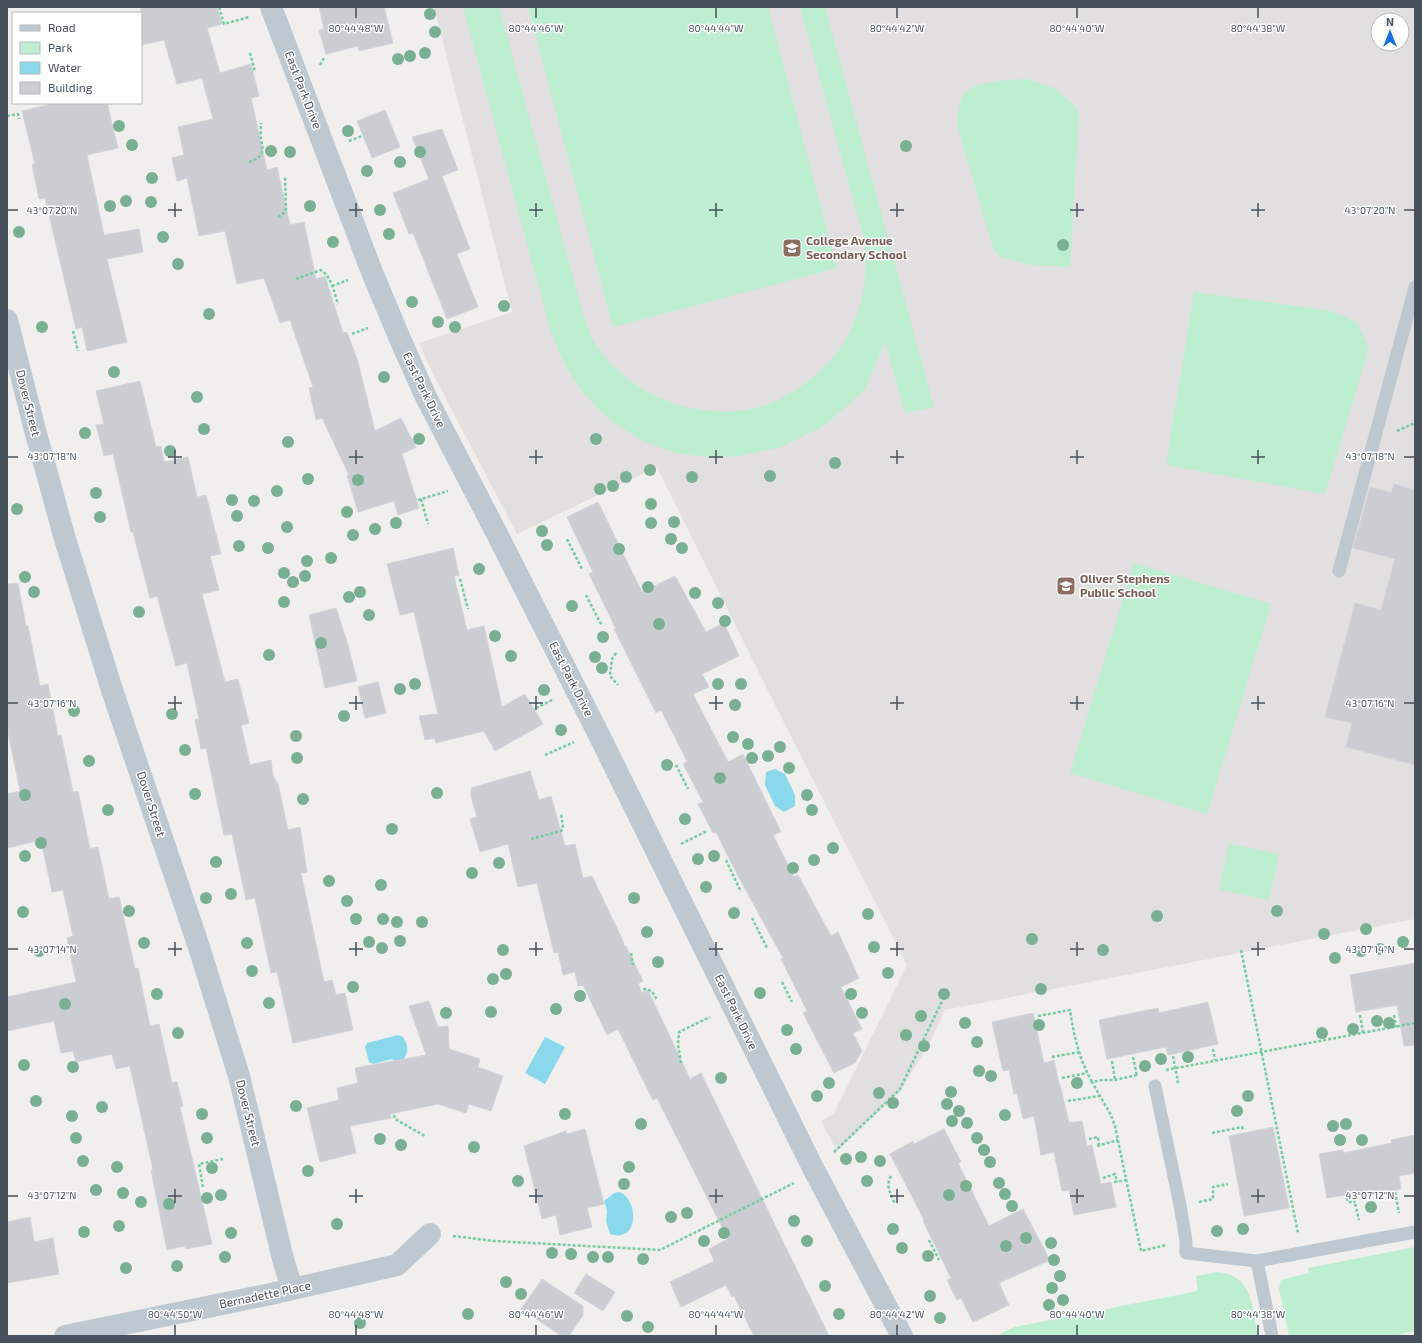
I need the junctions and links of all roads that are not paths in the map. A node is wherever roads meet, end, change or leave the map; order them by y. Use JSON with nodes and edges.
{"nodes":[{"id":1,"x":271,"y":7,"type":"edge"},
{"id":2,"x":1415,"y":287,"type":"edge"},
{"id":3,"x":7,"y":320,"type":"edge"},
{"id":4,"x":1339,"y":571,"type":"dead end"},
{"id":5,"x":1155,"y":1086,"type":"dead end"},
{"id":6,"x":1415,"y":1232,"type":"edge"},
{"id":7,"x":430,"y":1234,"type":"road end"},
{"id":8,"x":1256,"y":1261,"type":"junction"},
{"id":9,"x":292,"y":1289,"type":"junction"},
{"id":10,"x":65,"y":1336,"type":"edge"},
{"id":11,"x":902,"y":1336,"type":"edge"},
{"id":12,"x":1272,"y":1336,"type":"edge"}],
"edges":[{"from":1,"to":11,"type":"street","name":"East Park Drive"},
{"from":2,"to":4,"type":"lane"},
{"from":3,"to":9,"type":"street","name":"Dover Street"},
{"from":5,"to":8,"type":"lane"},
{"from":6,"to":8,"type":"lane"},
{"from":7,"to":9,"type":"street","name":"Bernadette Place"},
{"from":8,"to":12,"type":"lane"},
{"from":9,"to":10,"type":"street","name":"Bernadette Place"}]}
